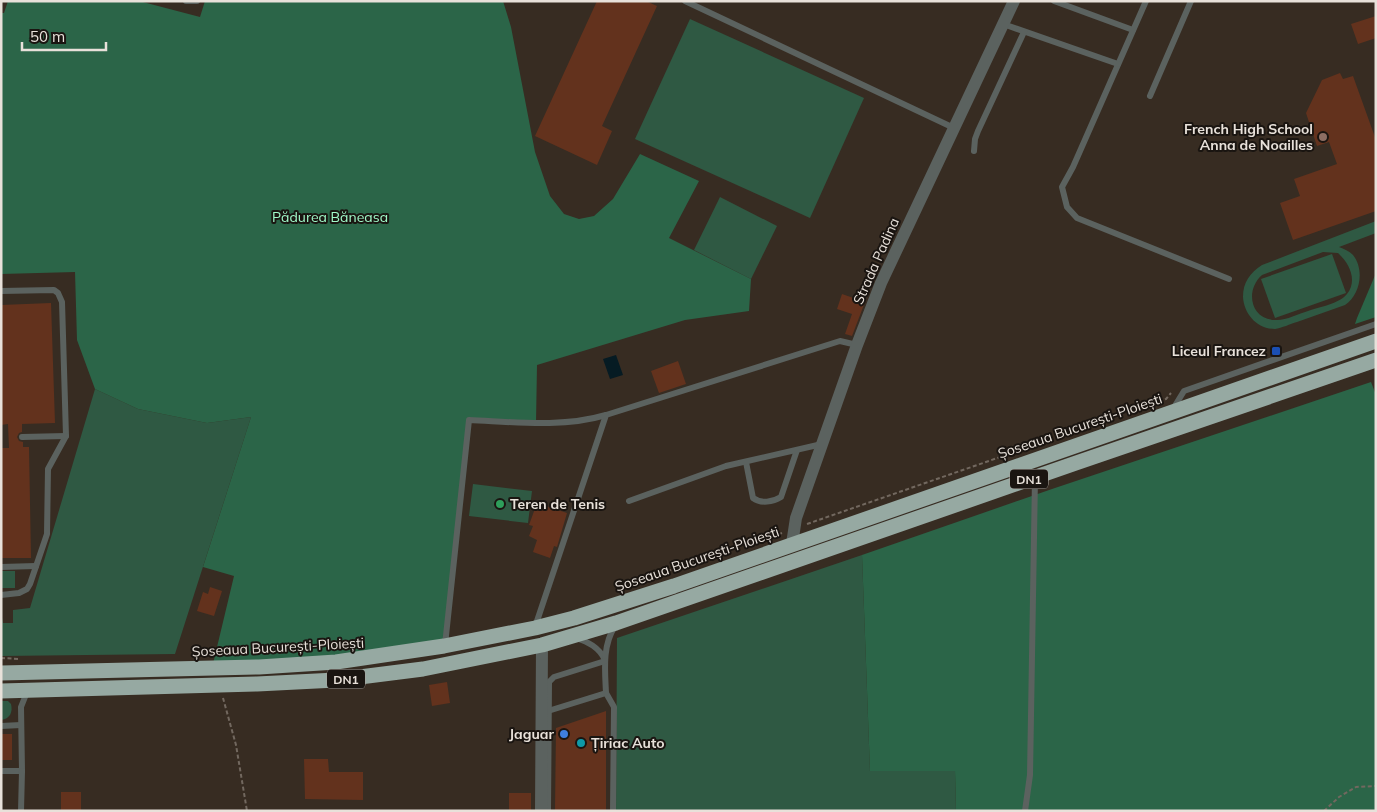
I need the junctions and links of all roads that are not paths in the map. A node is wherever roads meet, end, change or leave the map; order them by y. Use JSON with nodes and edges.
{"nodes":[{"id":1,"x":186,"y":1,"type":"edge"},
{"id":2,"x":197,"y":1,"type":"edge"},
{"id":3,"x":685,"y":1,"type":"edge"},
{"id":4,"x":1014,"y":1,"type":"edge"},
{"id":5,"x":1054,"y":1,"type":"edge"},
{"id":6,"x":1146,"y":1,"type":"edge"},
{"id":7,"x":1191,"y":1,"type":"edge"},
{"id":8,"x":1003,"y":24,"type":"junction"},
{"id":9,"x":1133,"y":30,"type":"junction"},
{"id":10,"x":1024,"y":32,"type":"junction"},
{"id":11,"x":1118,"y":64,"type":"junction"},
{"id":12,"x":1150,"y":96,"type":"dead end"},
{"id":13,"x":954,"y":128,"type":"junction"},
{"id":14,"x":974,"y":151,"type":"dead end"},
{"id":15,"x":1229,"y":279,"type":"dead end"},
{"id":16,"x":1,"y":291,"type":"edge"},
{"id":17,"x":1376,"y":324,"type":"edge"},
{"id":18,"x":1376,"y":341,"type":"edge"},
{"id":19,"x":856,"y":345,"type":"junction"},
{"id":20,"x":1376,"y":360,"type":"edge"},
{"id":21,"x":1170,"y":412,"type":"junction"},
{"id":22,"x":606,"y":416,"type":"junction"},
{"id":23,"x":66,"y":436,"type":"junction"},
{"id":24,"x":22,"y":437,"type":"dead end"},
{"id":25,"x":822,"y":444,"type":"junction"},
{"id":26,"x":797,"y":450,"type":"junction"},
{"id":27,"x":746,"y":462,"type":"junction"},
{"id":28,"x":1035,"y":477,"type":"junction"},
{"id":29,"x":629,"y":501,"type":"dead end"},
{"id":30,"x":793,"y":536,"type":"junction"},
{"id":31,"x":36,"y":566,"type":"junction"},
{"id":32,"x":1,"y":567,"type":"edge"},
{"id":33,"x":1,"y":595,"type":"edge"},
{"id":34,"x":616,"y":623,"type":"junction"},
{"id":35,"x":535,"y":628,"type":"junction"},
{"id":36,"x":572,"y":637,"type":"junction"},
{"id":37,"x":542,"y":645,"type":"junction"},
{"id":38,"x":444,"y":646,"type":"junction"},
{"id":39,"x":605,"y":661,"type":"junction"},
{"id":40,"x":1,"y":673,"type":"edge"},
{"id":41,"x":28,"y":690,"type":"junction"},
{"id":42,"x":1,"y":691,"type":"edge"},
{"id":43,"x":606,"y":693,"type":"junction"},
{"id":44,"x":548,"y":712,"type":"junction"},
{"id":45,"x":21,"y":725,"type":"junction"},
{"id":46,"x":1,"y":726,"type":"edge"},
{"id":47,"x":1,"y":771,"type":"edge"},
{"id":48,"x":22,"y":771,"type":"junction"},
{"id":49,"x":21,"y":811,"type":"edge"},
{"id":50,"x":541,"y":811,"type":"edge"},
{"id":51,"x":548,"y":811,"type":"edge"},
{"id":52,"x":613,"y":811,"type":"edge"},
{"id":53,"x":1025,"y":811,"type":"edge"}],
"edges":[{"from":1,"to":2,"type":"lane"},
{"from":3,"to":13,"type":"lane"},
{"from":4,"to":8,"type":"street","name":"Strada Padina"},
{"from":5,"to":9,"type":"lane"},
{"from":6,"to":9,"type":"lane"},
{"from":7,"to":12,"type":"lane"},
{"from":8,"to":10,"type":"lane"},
{"from":8,"to":13,"type":"street","name":"Strada Padina"},
{"from":9,"to":11,"type":"lane"},
{"from":10,"to":11,"type":"lane"},
{"from":10,"to":14,"type":"lane"},
{"from":11,"to":15,"type":"lane"},
{"from":13,"to":19,"type":"street","name":"Strada Padina"},
{"from":16,"to":23,"type":"lane"},
{"from":17,"to":21,"type":"lane"},
{"from":18,"to":21,"type":"highway","name":"Șoseaua București-Ploiești","number":"DN1"},
{"from":19,"to":22,"type":"lane"},
{"from":19,"to":25,"type":"street","name":"Strada Padina"},
{"from":20,"to":28,"type":"highway","number":"DN1"},
{"from":21,"to":30,"type":"highway","name":"Șoseaua București-Ploiești","number":"DN1"},
{"from":22,"to":35,"type":"lane"},
{"from":22,"to":38,"type":"lane"},
{"from":23,"to":24,"type":"lane"},
{"from":23,"to":31,"type":"lane"},
{"from":25,"to":26,"type":"lane"},
{"from":25,"to":30,"type":"street","name":"Strada Padina"},
{"from":26,"to":27,"type":"lane"},
{"from":26,"to":27,"type":"lane"},
{"from":27,"to":29,"type":"lane"},
{"from":28,"to":34,"type":"highway","number":"DN1"},
{"from":28,"to":53,"type":"lane"},
{"from":30,"to":35,"type":"highway","name":"Șoseaua București-Ploiești","number":"DN1"},
{"from":31,"to":32,"type":"lane"},
{"from":31,"to":33,"type":"lane"},
{"from":34,"to":36,"type":"highway","number":"DN1"},
{"from":34,"to":39,"type":"lane"},
{"from":35,"to":38,"type":"highway","name":"Șoseaua București-Ploiești","number":"DN1"},
{"from":36,"to":37,"type":"highway","number":"DN1"},
{"from":36,"to":39,"type":"lane"},
{"from":37,"to":41,"type":"highway","number":"DN1"},
{"from":37,"to":50,"type":"street"},
{"from":38,"to":40,"type":"highway","name":"Șoseaua București-Ploiești","number":"DN1"},
{"from":39,"to":43,"type":"lane"},
{"from":39,"to":44,"type":"lane"},
{"from":41,"to":42,"type":"highway","number":"DN1"},
{"from":41,"to":45,"type":"lane"},
{"from":43,"to":44,"type":"lane"},
{"from":43,"to":52,"type":"lane"},
{"from":44,"to":51,"type":"lane"},
{"from":45,"to":46,"type":"lane"},
{"from":45,"to":48,"type":"lane"},
{"from":47,"to":48,"type":"lane"},
{"from":48,"to":49,"type":"lane"}]}
